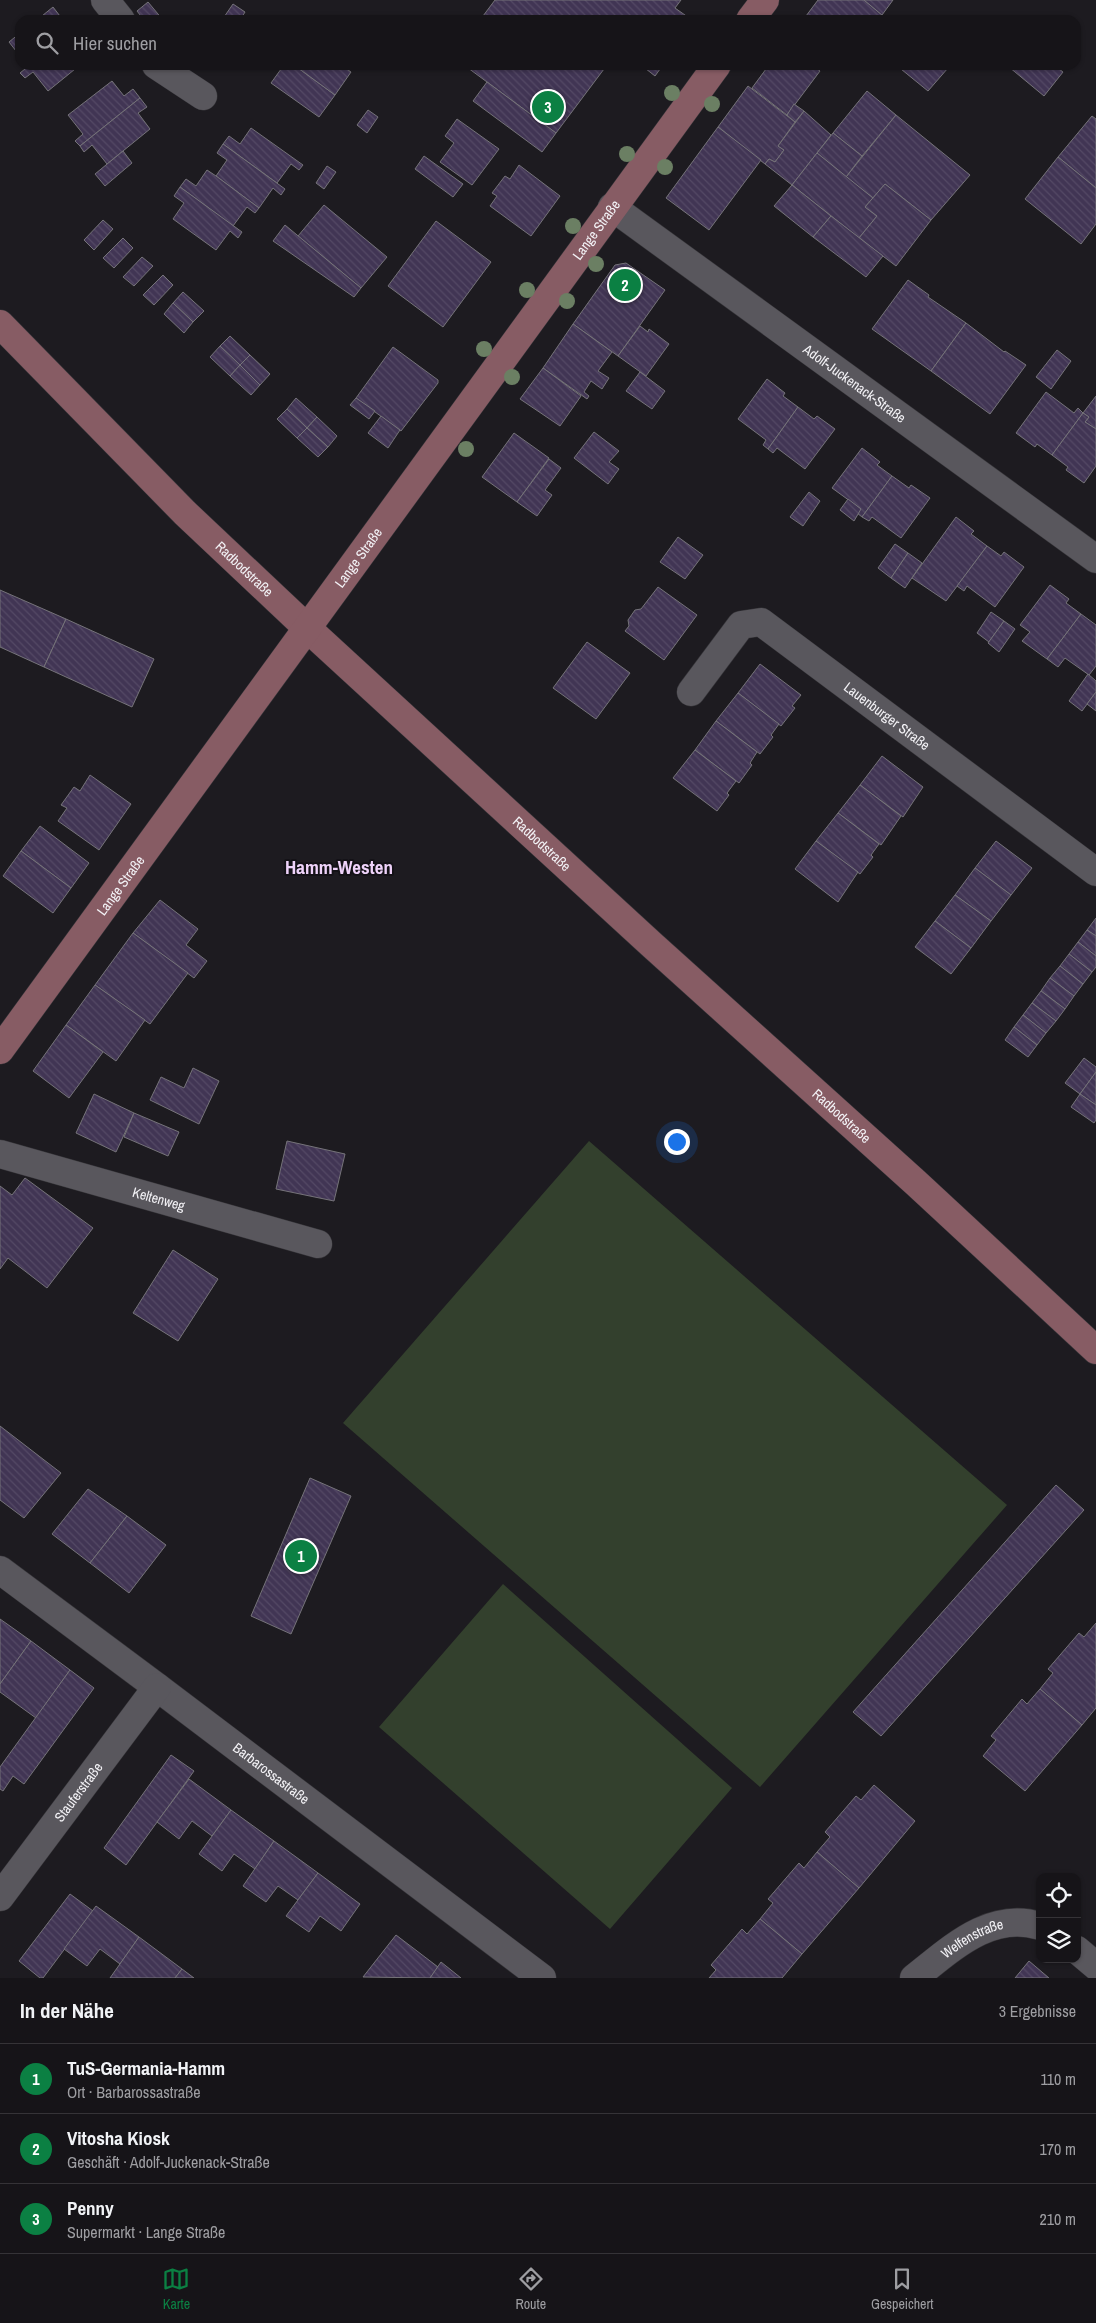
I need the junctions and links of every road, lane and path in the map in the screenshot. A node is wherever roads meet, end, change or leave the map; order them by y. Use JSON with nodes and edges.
{"nodes":[{"id":1,"x":105,"y":0,"type":"edge"},
{"id":2,"x":765,"y":0,"type":"edge"},
{"id":3,"x":117,"y":15,"type":"edge"},
{"id":4,"x":754,"y":15,"type":"edge"},
{"id":5,"x":164,"y":70,"type":"edge"},
{"id":6,"x":713,"y":70,"type":"edge"},
{"id":7,"x":203,"y":96,"type":"dead end"},
{"id":8,"x":612,"y":207,"type":"junction"},
{"id":9,"x":0,"y":324,"type":"edge"},
{"id":10,"x":1096,"y":559,"type":"edge"},
{"id":11,"x":307,"y":628,"type":"junction"},
{"id":12,"x":691,"y":692,"type":"dead end"},
{"id":13,"x":1096,"y":872,"type":"edge"},
{"id":14,"x":0,"y":1050,"type":"edge"},
{"id":15,"x":0,"y":1154,"type":"edge"},
{"id":16,"x":318,"y":1244,"type":"dead end"},
{"id":17,"x":1096,"y":1350,"type":"edge"},
{"id":18,"x":0,"y":1570,"type":"edge"},
{"id":19,"x":157,"y":1687,"type":"junction"},
{"id":20,"x":0,"y":1897,"type":"edge"},
{"id":21,"x":1036,"y":1925,"type":"edge"},
{"id":22,"x":1081,"y":1953,"type":"edge"},
{"id":23,"x":1096,"y":1966,"type":"edge"},
{"id":24,"x":542,"y":1978,"type":"edge"},
{"id":25,"x":914,"y":1978,"type":"edge"}],
"edges":[{"from":1,"to":3,"type":"street"},
{"from":2,"to":4,"type":"main road"},
{"from":5,"to":7,"type":"street"},
{"from":6,"to":8,"type":"main road","name":"Lange Straße"},
{"from":8,"to":10,"type":"street","name":"Adolf-Juckenack-Straße"},
{"from":8,"to":11,"type":"main road","name":"Lange Straße"},
{"from":9,"to":11,"type":"main road","name":"Radbodstraße"},
{"from":11,"to":14,"type":"main road","name":"Lange Straße"},
{"from":11,"to":17,"type":"main road","name":"Radbodstraße"},
{"from":12,"to":13,"type":"street","name":"Lauenburger Straße"},
{"from":15,"to":16,"type":"street","name":"Keltenweg"},
{"from":18,"to":19,"type":"street","name":"Barbarossastraße"},
{"from":19,"to":20,"type":"street","name":"Stauferstraße"},
{"from":19,"to":24,"type":"street","name":"Barbarossastraße"},
{"from":21,"to":25,"type":"street","name":"Welfenstraße"},
{"from":22,"to":23,"type":"street"}]}
